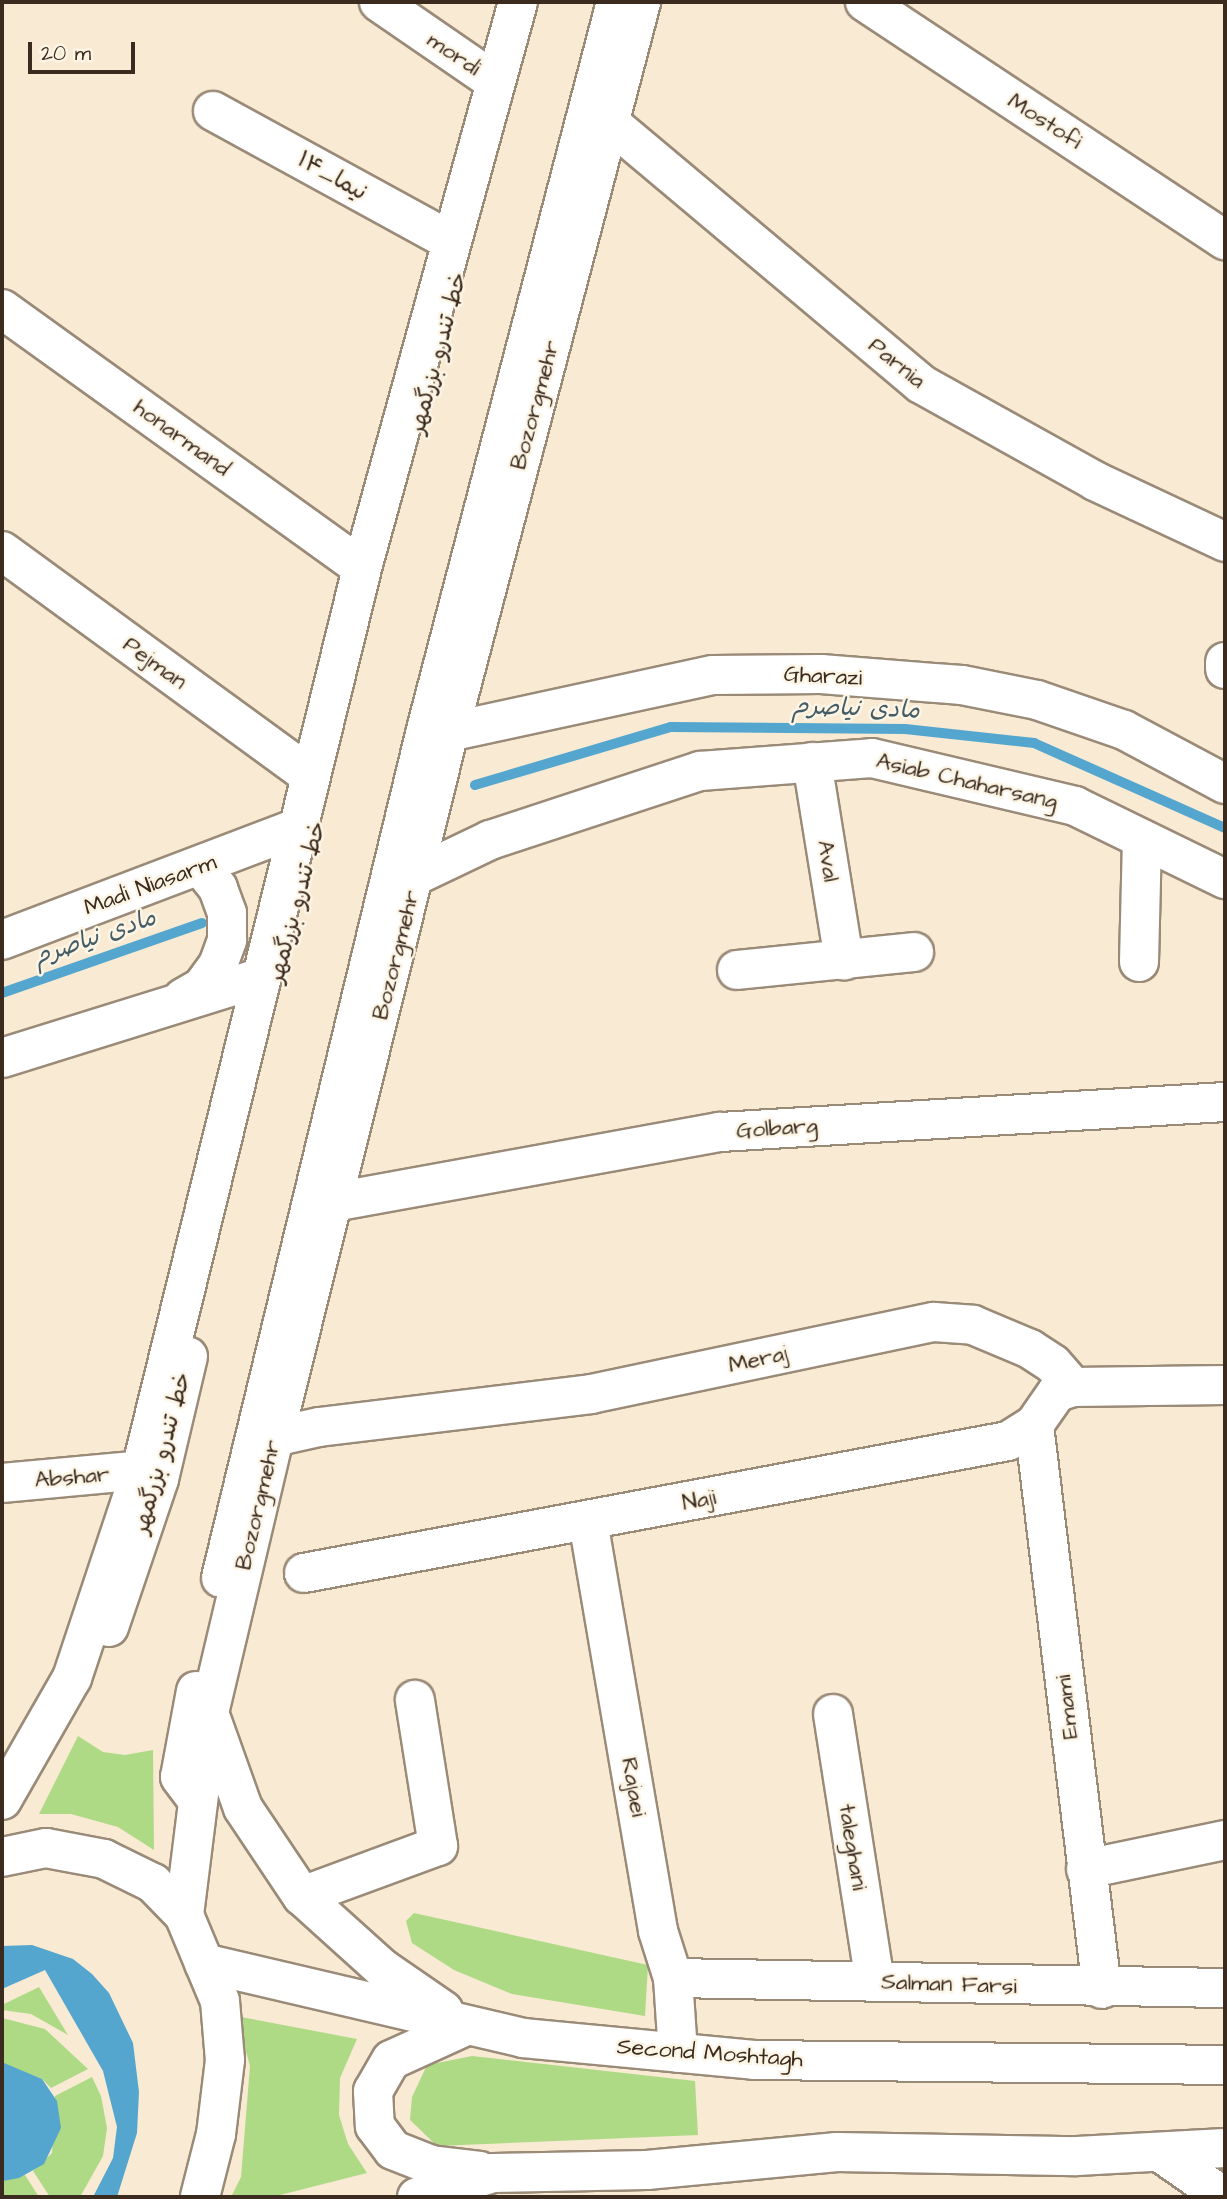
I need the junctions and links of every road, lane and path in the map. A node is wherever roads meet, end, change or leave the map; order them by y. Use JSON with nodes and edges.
{"nodes":[{"id":1,"x":379,"y":2,"type":"edge"},
{"id":2,"x":518,"y":2,"type":"edge"},
{"id":3,"x":536,"y":2,"type":"edge"},
{"id":4,"x":616,"y":2,"type":"edge"},
{"id":5,"x":641,"y":2,"type":"edge"},
{"id":6,"x":865,"y":2,"type":"edge"},
{"id":7,"x":494,"y":81,"type":"junction"},
{"id":8,"x":213,"y":111,"type":"dead end"},
{"id":9,"x":609,"y":122,"type":"junction"},
{"id":10,"x":1225,"y":240,"type":"edge"},
{"id":11,"x":450,"y":242,"type":"junction"},
{"id":12,"x":2,"y":309,"type":"edge"},
{"id":13,"x":1225,"y":542,"type":"edge"},
{"id":14,"x":2,"y":551,"type":"edge"},
{"id":15,"x":362,"y":568,"type":"junction"},
{"id":16,"x":1225,"y":662,"type":"edge"},
{"id":17,"x":1225,"y":669,"type":"edge"},
{"id":18,"x":449,"y":732,"type":"junction"},
{"id":19,"x":811,"y":762,"type":"junction"},
{"id":20,"x":309,"y":775,"type":"junction"},
{"id":21,"x":1225,"y":784,"type":"edge"},
{"id":22,"x":297,"y":828,"type":"junction"},
{"id":23,"x":1142,"y":839,"type":"junction"},
{"id":24,"x":201,"y":867,"type":"junction"},
{"id":25,"x":417,"y":875,"type":"junction"},
{"id":26,"x":1225,"y":879,"type":"edge"},
{"id":27,"x":2,"y":940,"type":"edge"},
{"id":28,"x":914,"y":953,"type":"dead end"},
{"id":29,"x":844,"y":960,"type":"junction"},
{"id":30,"x":1139,"y":962,"type":"dead end"},
{"id":31,"x":737,"y":970,"type":"dead end"},
{"id":32,"x":259,"y":978,"type":"junction"},
{"id":33,"x":178,"y":1001,"type":"junction"},
{"id":34,"x":2,"y":1058,"type":"edge"},
{"id":35,"x":1225,"y":1102,"type":"edge"},
{"id":36,"x":334,"y":1202,"type":"junction"},
{"id":37,"x":1225,"y":1385,"type":"edge"},
{"id":38,"x":1073,"y":1387,"type":"junction"},
{"id":39,"x":1034,"y":1425,"type":"junction"},
{"id":40,"x":274,"y":1437,"type":"junction"},
{"id":41,"x":141,"y":1470,"type":"junction"},
{"id":42,"x":2,"y":1483,"type":"edge"},
{"id":43,"x":588,"y":1521,"type":"junction"},
{"id":44,"x":304,"y":1573,"type":"dead end"},
{"id":45,"x":415,"y":1700,"type":"dead end"},
{"id":46,"x":209,"y":1713,"type":"junction"},
{"id":47,"x":833,"y":1714,"type":"dead end"},
{"id":48,"x":6,"y":1792,"type":"edge"},
{"id":49,"x":198,"y":1801,"type":"junction"},
{"id":50,"x":1225,"y":1840,"type":"edge"},
{"id":51,"x":2,"y":1857,"type":"edge"},
{"id":52,"x":1086,"y":1869,"type":"junction"},
{"id":53,"x":302,"y":1896,"type":"junction"},
{"id":54,"x":184,"y":1916,"type":"junction"},
{"id":55,"x":204,"y":1963,"type":"junction"},
{"id":56,"x":673,"y":1978,"type":"junction"},
{"id":57,"x":875,"y":1981,"type":"junction"},
{"id":58,"x":1225,"y":1988,"type":"edge"},
{"id":59,"x":1102,"y":1989,"type":"junction"},
{"id":60,"x":466,"y":2026,"type":"junction"},
{"id":61,"x":678,"y":2053,"type":"junction"},
{"id":62,"x":1225,"y":2065,"type":"edge"},
{"id":63,"x":1225,"y":2148,"type":"edge"},
{"id":64,"x":1161,"y":2153,"type":"junction"},
{"id":65,"x":648,"y":2171,"type":"junction"},
{"id":66,"x":493,"y":2173,"type":"junction"},
{"id":67,"x":200,"y":2197,"type":"edge"},
{"id":68,"x":417,"y":2197,"type":"edge"},
{"id":69,"x":585,"y":2197,"type":"edge"},
{"id":70,"x":1224,"y":2197,"type":"edge"}],
"edges":[{"from":1,"to":7,"type":"street","name":"mordi"},
{"from":2,"to":7,"type":"street"},
{"from":3,"to":48,"type":"street","name":"خط تندرو بزرگمهر"},
{"from":4,"to":49,"type":"street"},
{"from":5,"to":9,"type":"street","name":"Bozorgmehr"},
{"from":6,"to":10,"type":"street","name":"Mostofi"},
{"from":7,"to":11,"type":"street"},
{"from":8,"to":11,"type":"street","name":"۱۴_نیما"},
{"from":9,"to":13,"type":"street","name":"Parnia"},
{"from":9,"to":18,"type":"street","name":"Bozorgmehr"},
{"from":11,"to":15,"type":"street"},
{"from":12,"to":15,"type":"street","name":"honarmand"},
{"from":14,"to":20,"type":"street","name":"Pejman"},
{"from":15,"to":20,"type":"street"},
{"from":16,"to":17,"type":"street"},
{"from":18,"to":21,"type":"street","name":"Gharazi"},
{"from":18,"to":25,"type":"street","name":"Bozorgmehr"},
{"from":19,"to":23,"type":"street","name":"Asiab Chaharsang"},
{"from":19,"to":25,"type":"street","name":"Asiab Chaharsang"},
{"from":19,"to":29,"type":"street","name":"Aval"},
{"from":20,"to":22,"type":"street"},
{"from":22,"to":24,"type":"street","name":"Madi Niasarm"},
{"from":22,"to":32,"type":"street"},
{"from":23,"to":26,"type":"street","name":"Asiab Chaharsang"},
{"from":23,"to":30,"type":"street"},
{"from":24,"to":27,"type":"street","name":"Madi Niasarm"},
{"from":24,"to":33,"type":"street"},
{"from":25,"to":36,"type":"street","name":"Bozorgmehr"},
{"from":28,"to":29,"type":"street"},
{"from":29,"to":31,"type":"street"},
{"from":32,"to":33,"type":"street"},
{"from":32,"to":41,"type":"street"},
{"from":33,"to":34,"type":"street"},
{"from":35,"to":36,"type":"street","name":"Golbarg"},
{"from":36,"to":40,"type":"street","name":"Bozorgmehr"},
{"from":37,"to":38,"type":"street"},
{"from":38,"to":39,"type":"street","name":"Naji"},
{"from":38,"to":40,"type":"street","name":"Meraj"},
{"from":39,"to":43,"type":"street","name":"Naji"},
{"from":39,"to":52,"type":"street","name":"Emami"},
{"from":40,"to":46,"type":"street","name":"Bozorgmehr"},
{"from":41,"to":42,"type":"street","name":"Abshar"},
{"from":41,"to":48,"type":"street"},
{"from":43,"to":44,"type":"street","name":"Naji"},
{"from":43,"to":56,"type":"street","name":"Rajaei"},
{"from":45,"to":53,"type":"street"},
{"from":46,"to":49,"type":"street","name":"Bozorgmehr"},
{"from":46,"to":53,"type":"street"},
{"from":47,"to":57,"type":"street","name":"taleghani"},
{"from":49,"to":54,"type":"street","name":"Bozorgmehr"},
{"from":50,"to":52,"type":"street"},
{"from":51,"to":54,"type":"street"},
{"from":52,"to":59,"type":"street","name":"Emami"},
{"from":53,"to":60,"type":"street"},
{"from":54,"to":55,"type":"street"},
{"from":55,"to":60,"type":"street","name":"Second Moshtagh"},
{"from":55,"to":67,"type":"street"},
{"from":56,"to":57,"type":"street","name":"Salman Farsi"},
{"from":56,"to":61,"type":"street","name":"Rajaei"},
{"from":57,"to":59,"type":"street","name":"Salman Farsi"},
{"from":58,"to":59,"type":"street","name":"Salman Farsi"},
{"from":60,"to":61,"type":"street","name":"Second Moshtagh"},
{"from":60,"to":66,"type":"street"},
{"from":61,"to":62,"type":"street","name":"Second Moshtagh"},
{"from":63,"to":64,"type":"street"},
{"from":64,"to":65,"type":"street"},
{"from":64,"to":70,"type":"street"},
{"from":65,"to":66,"type":"street"},
{"from":65,"to":69,"type":"street"},
{"from":66,"to":68,"type":"street"}]}
